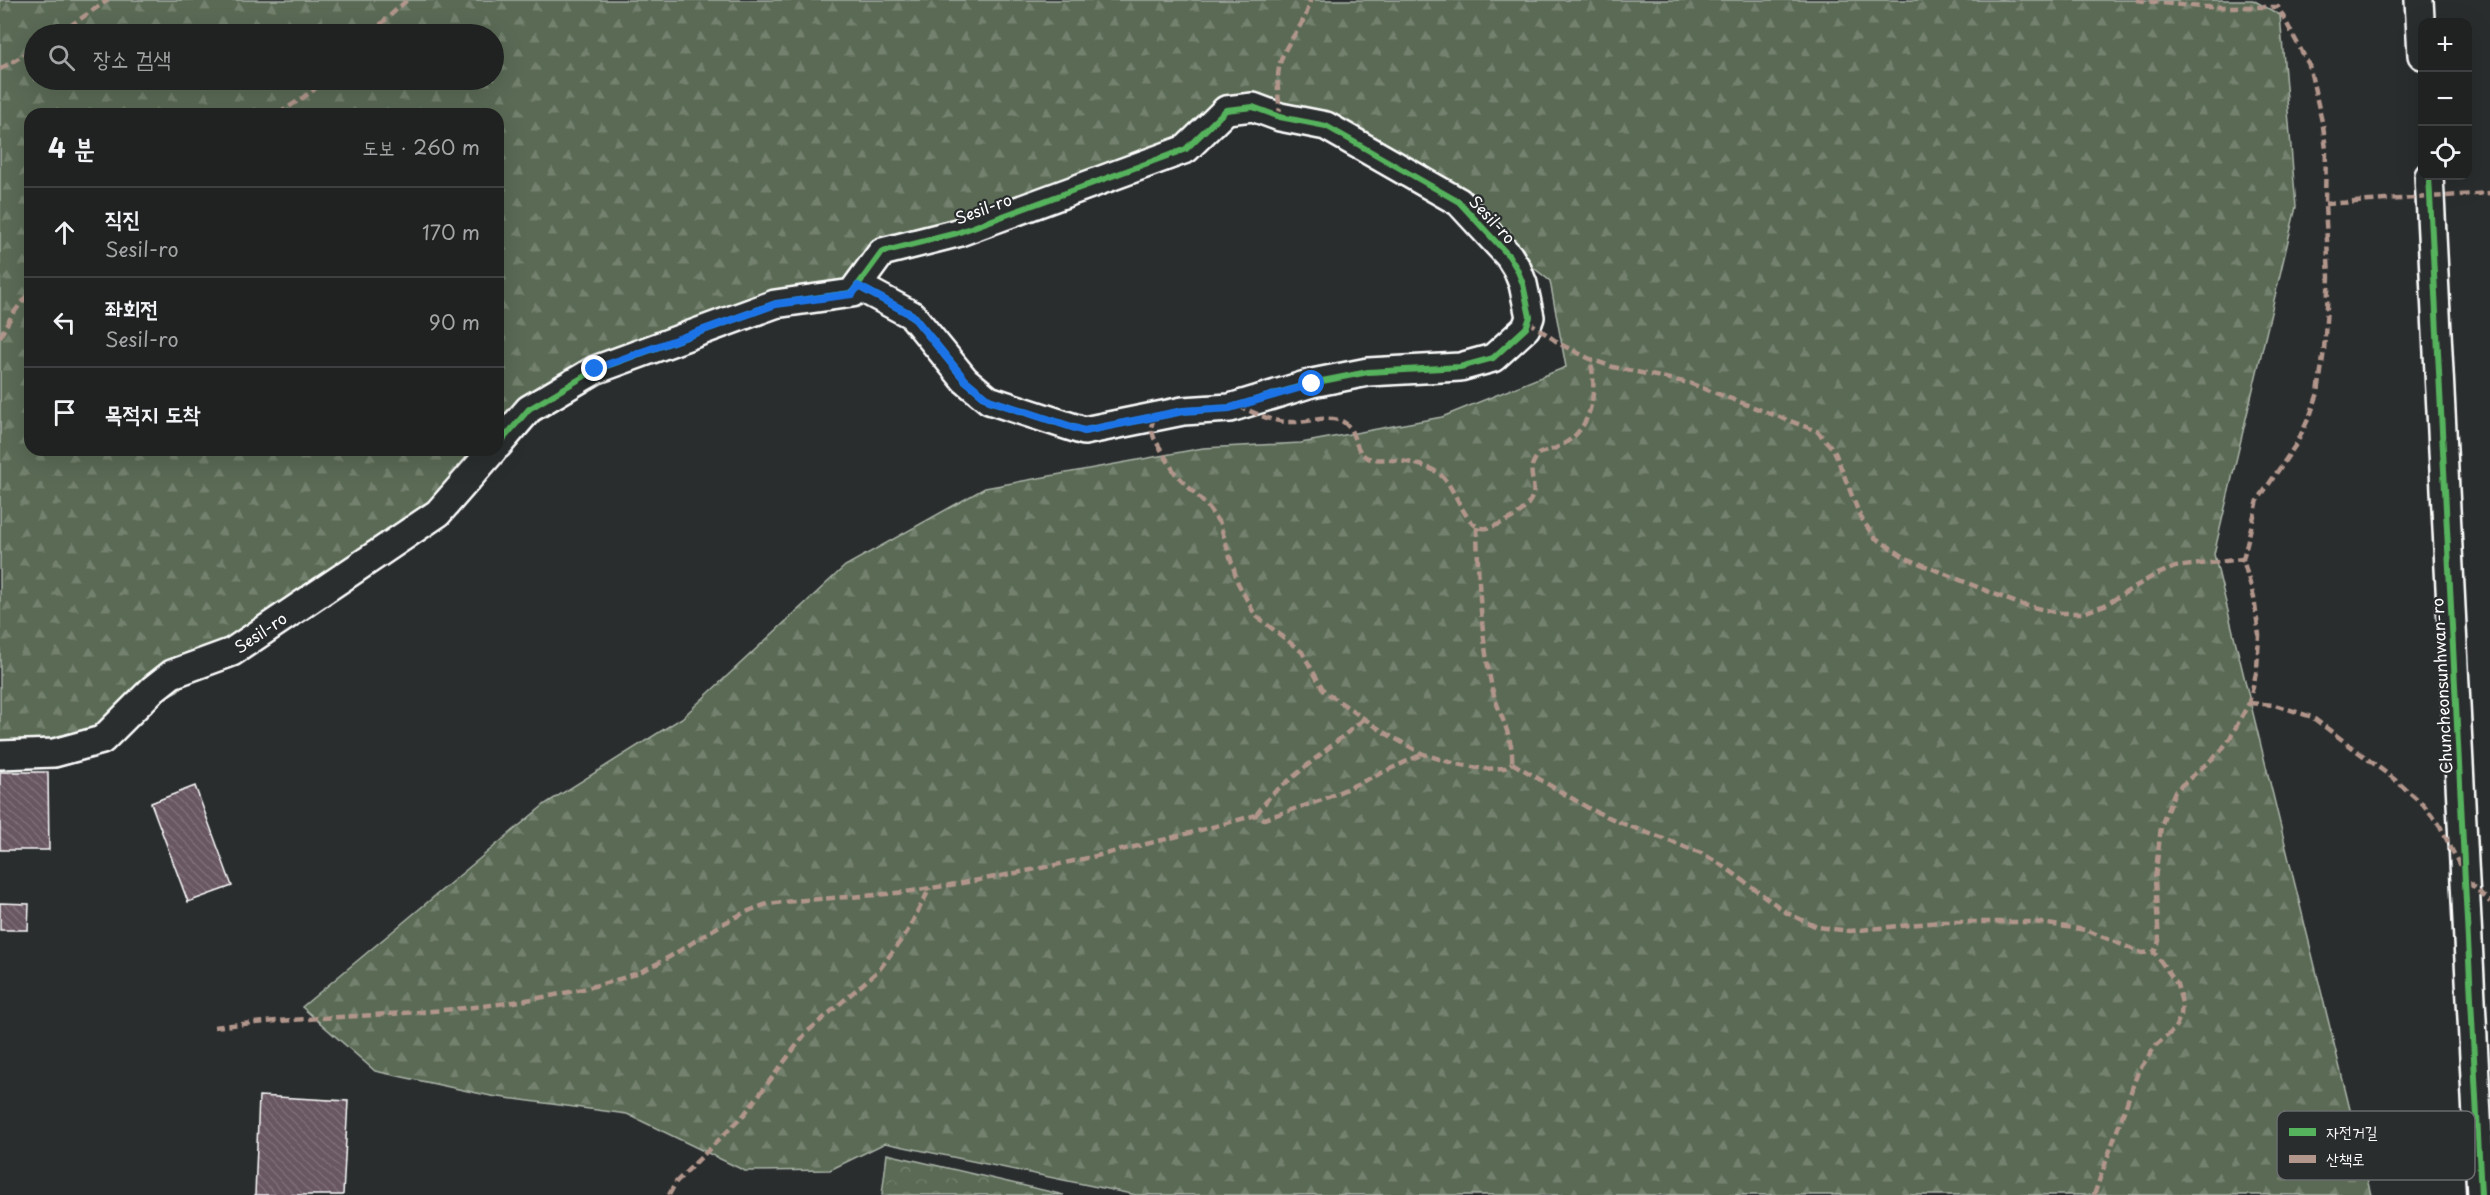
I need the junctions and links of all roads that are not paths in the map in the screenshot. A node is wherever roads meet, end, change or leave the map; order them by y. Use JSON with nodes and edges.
{"nodes":[{"id":1,"x":2419,"y":0,"type":"edge"},
{"id":2,"x":2420,"y":18,"type":"edge"},
{"id":3,"x":2428,"y":180,"type":"edge"},
{"id":4,"x":858,"y":286,"type":"junction"},
{"id":5,"x":504,"y":438,"type":"edge"},
{"id":6,"x":488,"y":456,"type":"edge"},
{"id":7,"x":0,"y":755,"type":"edge"},
{"id":8,"x":2481,"y":1195,"type":"edge"}],
"edges":[{"from":1,"to":2,"type":"street"},
{"from":3,"to":8,"type":"street","name":"Chuncheonsunhwan-ro"},
{"from":4,"to":4,"type":"street","name":"Sesil-ro"},
{"from":4,"to":5,"type":"street"},
{"from":6,"to":7,"type":"street","name":"Sesil-ro"}]}
